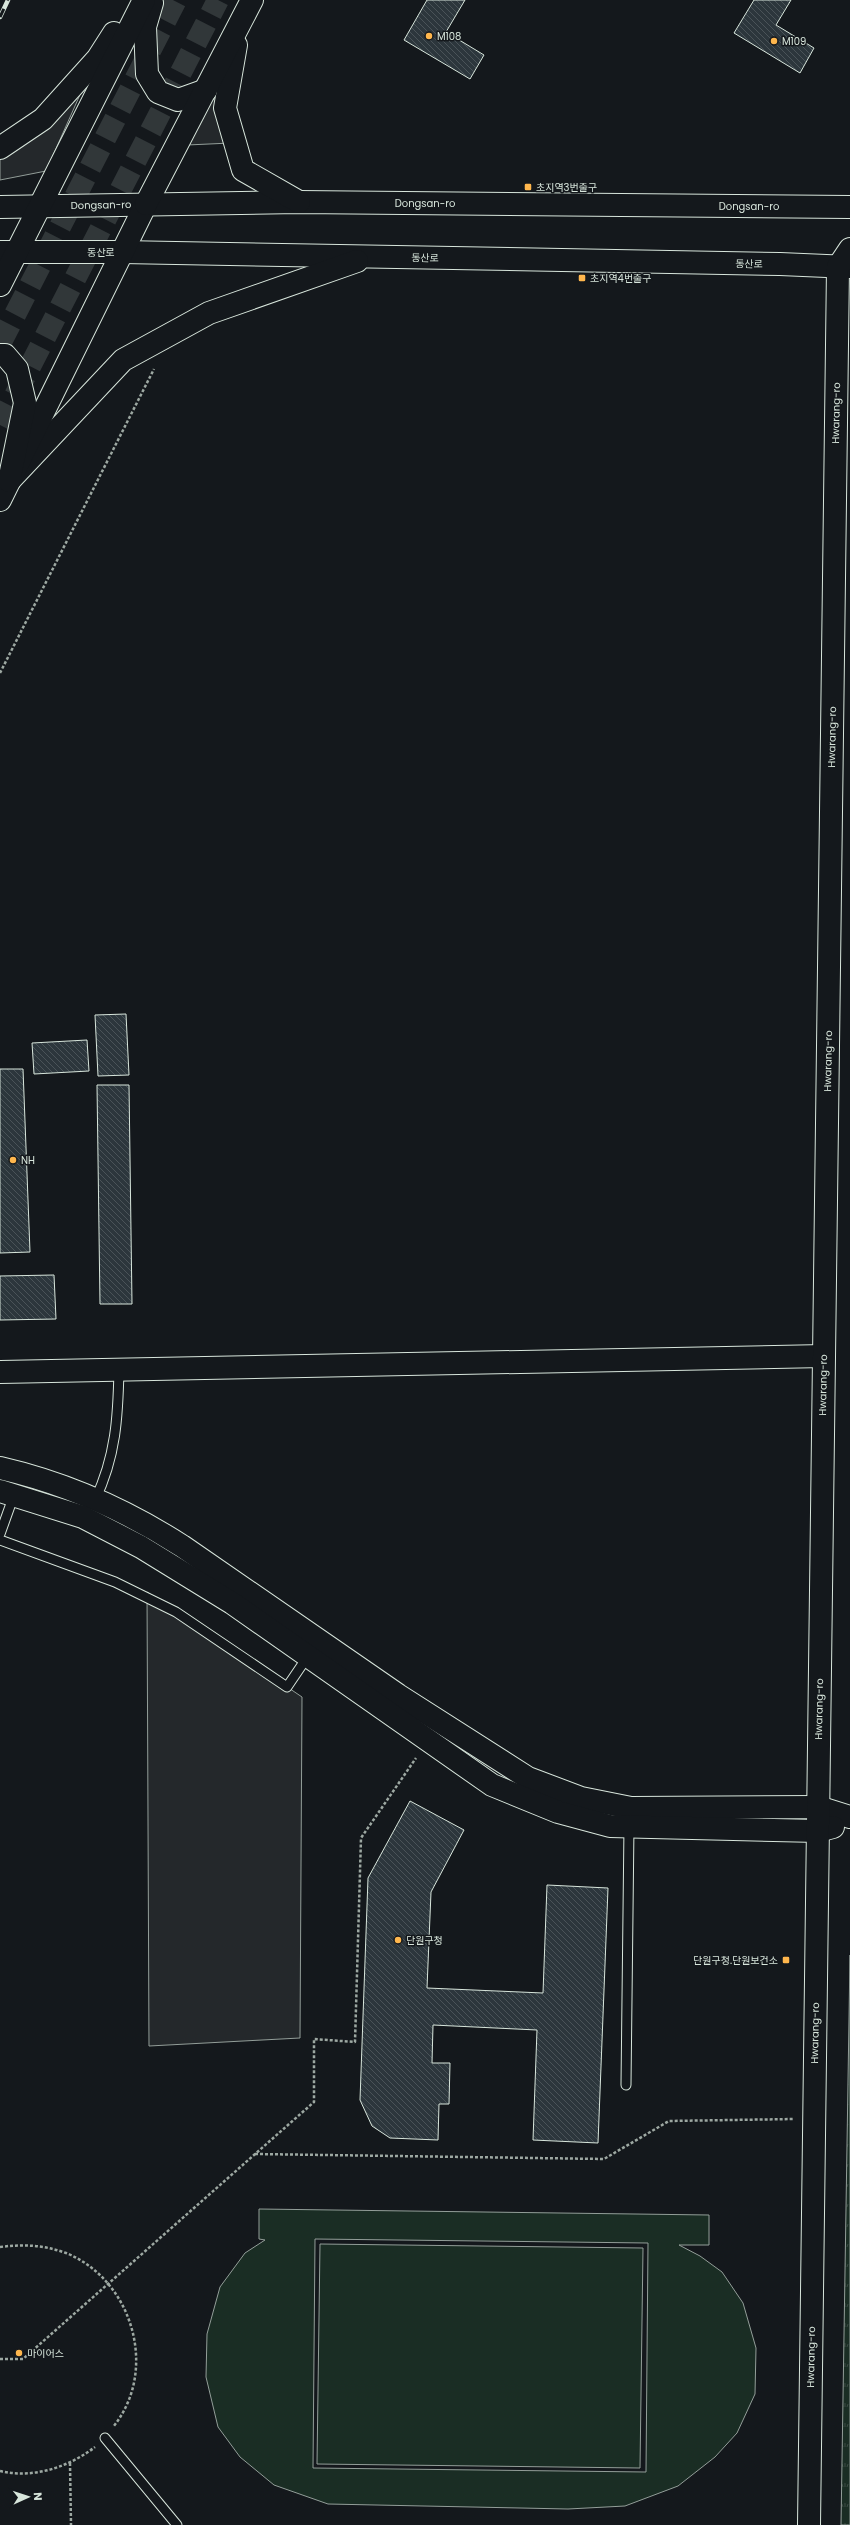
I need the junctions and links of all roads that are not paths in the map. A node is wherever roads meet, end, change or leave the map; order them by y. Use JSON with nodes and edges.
{"nodes":[{"id":1,"x":136,"y":0,"type":"edge"},
{"id":2,"x":144,"y":0,"type":"edge"},
{"id":3,"x":153,"y":0,"type":"edge"},
{"id":4,"x":252,"y":0,"type":"edge"},
{"id":5,"x":239,"y":25,"type":"junction"},
{"id":6,"x":206,"y":90,"type":"junction"},
{"id":7,"x":0,"y":148,"type":"edge"},
{"id":8,"x":300,"y":202,"type":"junction"},
{"id":9,"x":146,"y":204,"type":"junction"},
{"id":10,"x":40,"y":206,"type":"junction"},
{"id":11,"x":0,"y":207,"type":"edge"},
{"id":12,"x":850,"y":207,"type":"edge"},
{"id":13,"x":850,"y":249,"type":"edge"},
{"id":14,"x":9,"y":252,"type":"edge"},
{"id":15,"x":122,"y":252,"type":"junction"},
{"id":16,"x":370,"y":257,"type":"junction"},
{"id":17,"x":844,"y":267,"type":"edge"},
{"id":18,"x":0,"y":285,"type":"edge"},
{"id":19,"x":0,"y":354,"type":"edge"},
{"id":20,"x":5,"y":491,"type":"edge"},
{"id":21,"x":824,"y":1356,"type":"junction"},
{"id":22,"x":119,"y":1369,"type":"junction"},
{"id":23,"x":0,"y":1372,"type":"edge"},
{"id":24,"x":0,"y":1468,"type":"edge"},
{"id":25,"x":7,"y":1493,"type":"edge"},
{"id":26,"x":89,"y":1509,"type":"junction"},
{"id":27,"x":0,"y":1534,"type":"edge"},
{"id":28,"x":0,"y":1540,"type":"edge"},
{"id":29,"x":308,"y":1656,"type":"junction"},
{"id":30,"x":818,"y":1807,"type":"junction"},
{"id":31,"x":850,"y":1818,"type":"edge"},
{"id":32,"x":850,"y":1823,"type":"edge"},
{"id":33,"x":629,"y":1826,"type":"junction"},
{"id":34,"x":818,"y":1831,"type":"junction"},
{"id":35,"x":626,"y":2085,"type":"dead end"},
{"id":36,"x":105,"y":2438,"type":"road end"},
{"id":37,"x":177,"y":2525,"type":"edge"},
{"id":38,"x":809,"y":2525,"type":"edge"}],
"edges":[{"from":1,"to":7,"type":"street"},
{"from":2,"to":10,"type":"street"},
{"from":3,"to":6,"type":"street"},
{"from":4,"to":5,"type":"street"},
{"from":5,"to":6,"type":"street"},
{"from":5,"to":8,"type":"street"},
{"from":6,"to":9,"type":"street"},
{"from":8,"to":9,"type":"street","name":"Dongsan-ro"},
{"from":8,"to":12,"type":"street","name":"Dongsan-ro"},
{"from":9,"to":10,"type":"street","name":"Dongsan-ro"},
{"from":9,"to":15,"type":"street"},
{"from":10,"to":11,"type":"street","name":"Dongsan-ro"},
{"from":10,"to":14,"type":"street"},
{"from":13,"to":17,"type":"street"},
{"from":14,"to":15,"type":"street","name":"동산로"},
{"from":14,"to":18,"type":"street"},
{"from":15,"to":16,"type":"street","name":"동산로"},
{"from":15,"to":20,"type":"street"},
{"from":16,"to":17,"type":"street","name":"동산로"},
{"from":16,"to":20,"type":"street"},
{"from":17,"to":21,"type":"street","name":"Hwarang-ro"},
{"from":19,"to":20,"type":"street"},
{"from":21,"to":22,"type":"street"},
{"from":21,"to":30,"type":"street","name":"Hwarang-ro"},
{"from":22,"to":23,"type":"street"},
{"from":22,"to":26,"type":"lane"},
{"from":24,"to":26,"type":"street"},
{"from":25,"to":26,"type":"street"},
{"from":25,"to":27,"type":"lane"},
{"from":26,"to":29,"type":"street"},
{"from":26,"to":30,"type":"street"},
{"from":28,"to":29,"type":"lane"},
{"from":29,"to":33,"type":"street"},
{"from":30,"to":31,"type":"street"},
{"from":30,"to":34,"type":"street","name":"Hwarang-ro"},
{"from":32,"to":34,"type":"street"},
{"from":33,"to":34,"type":"street"},
{"from":33,"to":35,"type":"lane"},
{"from":34,"to":38,"type":"street","name":"Hwarang-ro"},
{"from":36,"to":37,"type":"lane"}]}
